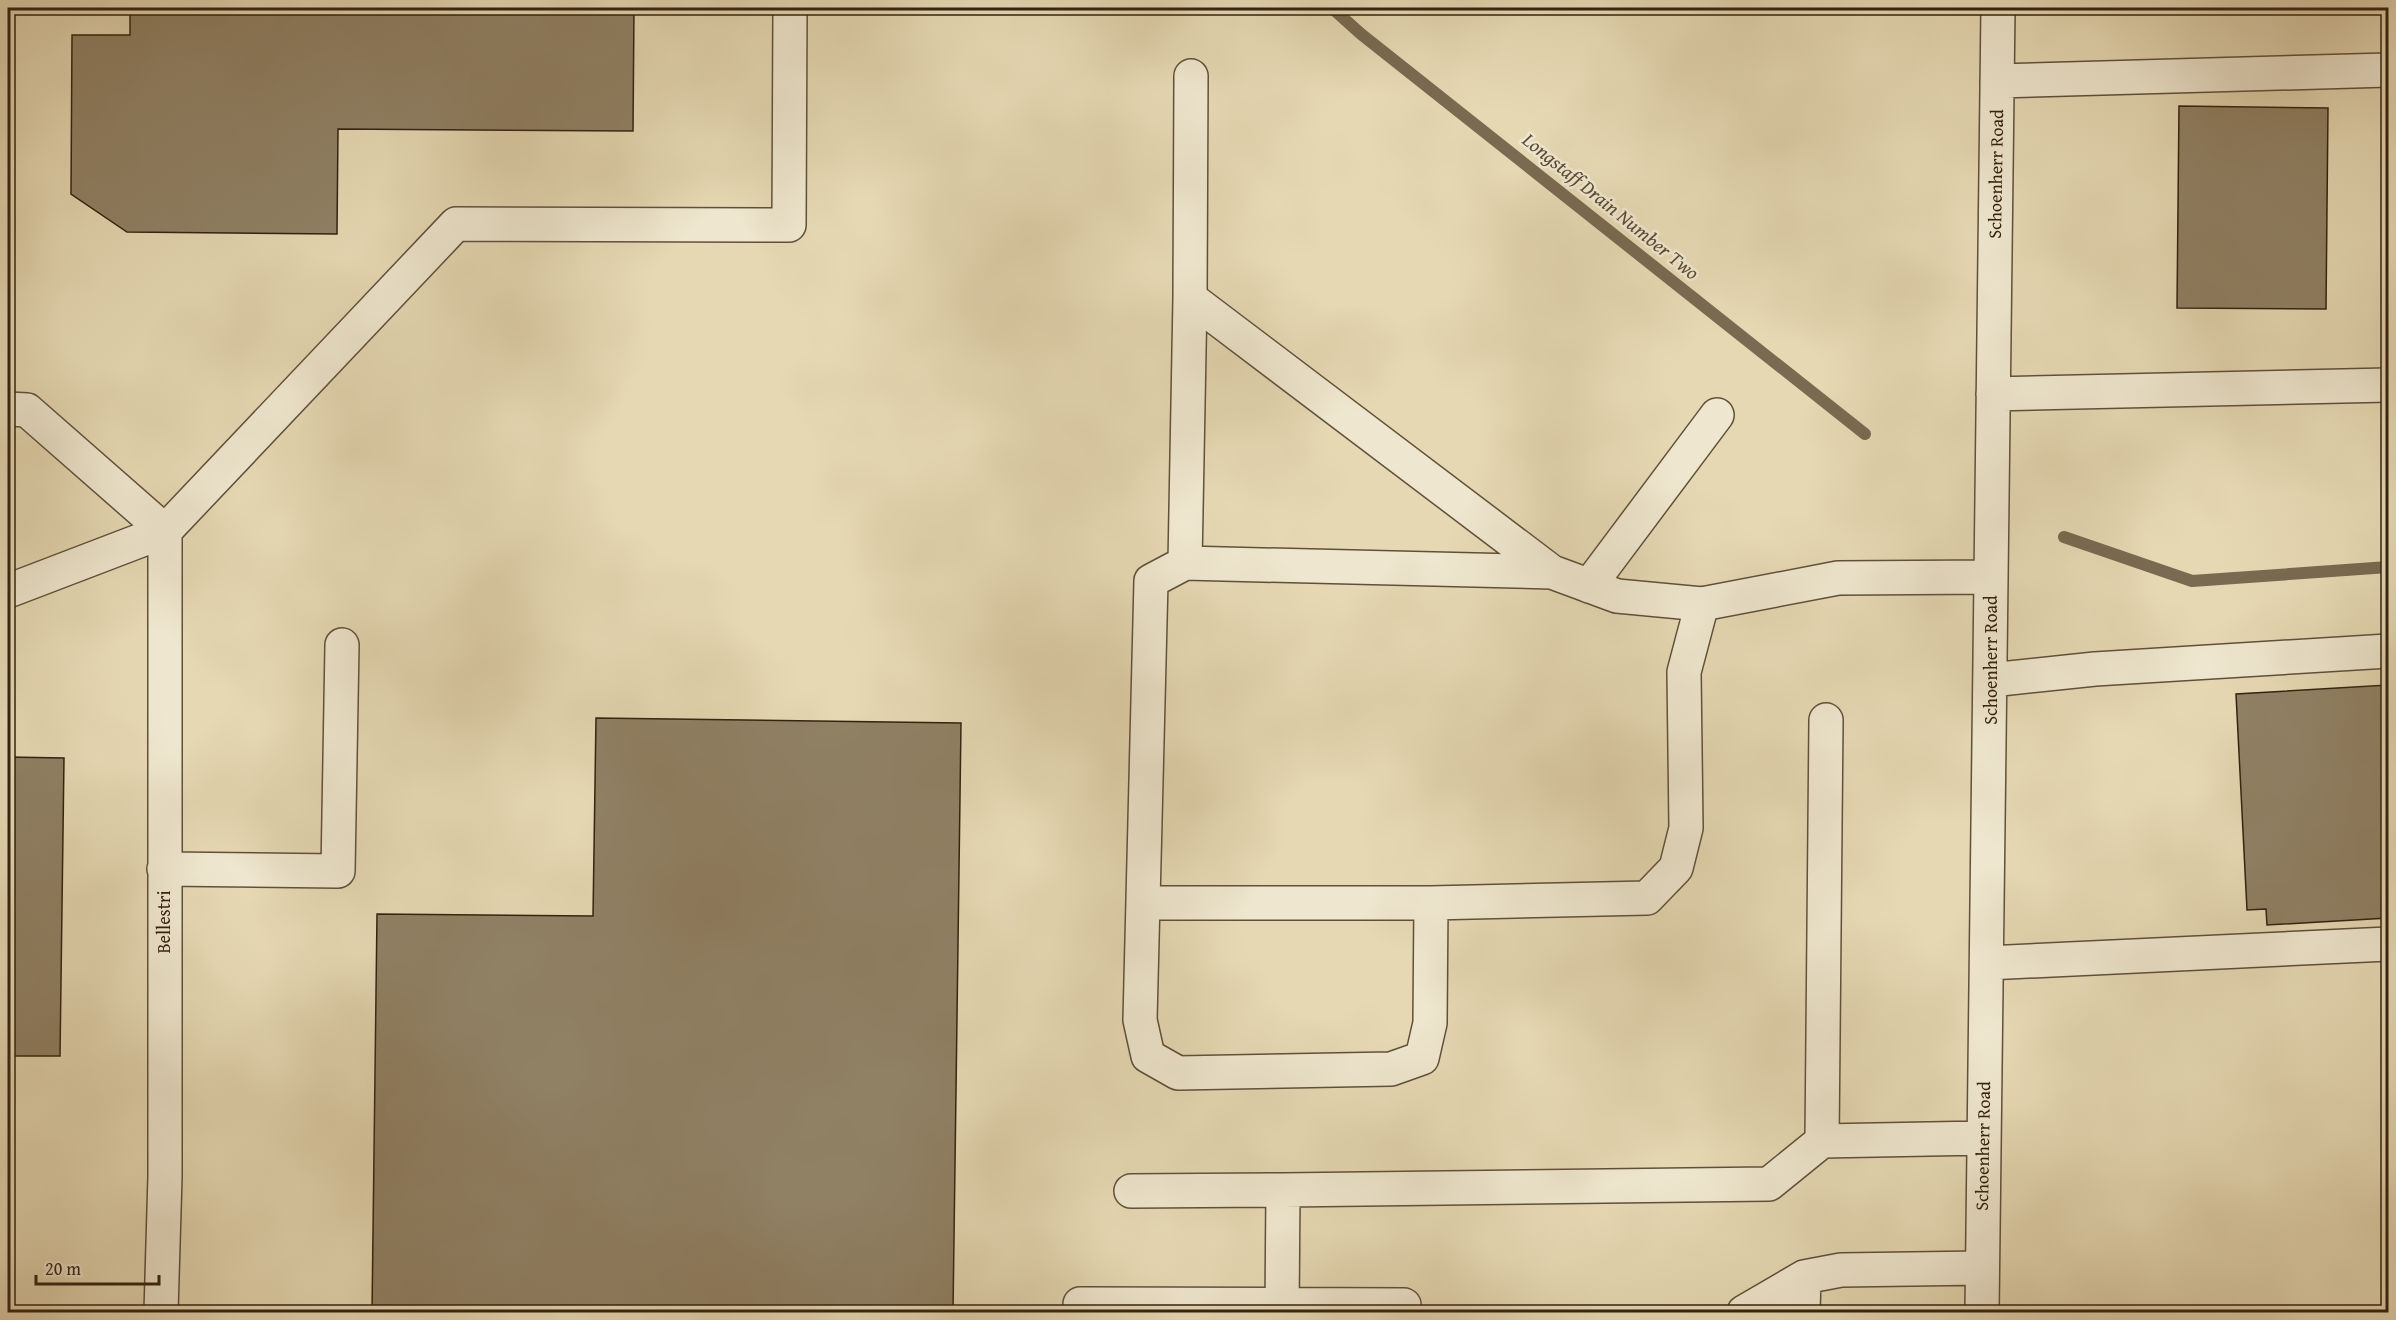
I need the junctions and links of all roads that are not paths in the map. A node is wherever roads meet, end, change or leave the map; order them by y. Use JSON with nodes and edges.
{"nodes":[{"id":1,"x":790,"y":8,"type":"edge"},
{"id":2,"x":1998,"y":8,"type":"edge"},
{"id":3,"x":2388,"y":70,"type":"edge"},
{"id":4,"x":1191,"y":76,"type":"dead end"},
{"id":5,"x":1997,"y":81,"type":"junction"},
{"id":6,"x":1190,"y":298,"type":"junction"},
{"id":7,"x":2388,"y":385,"type":"edge"},
{"id":8,"x":1993,"y":394,"type":"junction"},
{"id":9,"x":8,"y":409,"type":"edge"},
{"id":10,"x":1717,"y":415,"type":"dead end"},
{"id":11,"x":165,"y":531,"type":"junction"},
{"id":12,"x":1185,"y":563,"type":"junction"},
{"id":13,"x":1552,"y":573,"type":"junction"},
{"id":14,"x":1991,"y":577,"type":"junction"},
{"id":15,"x":1589,"y":586,"type":"junction"},
{"id":16,"x":8,"y":591,"type":"edge"},
{"id":17,"x":1702,"y":604,"type":"junction"},
{"id":18,"x":342,"y":645,"type":"dead end"},
{"id":19,"x":2388,"y":651,"type":"edge"},
{"id":20,"x":1991,"y":680,"type":"junction"},
{"id":21,"x":1826,"y":720,"type":"dead end"},
{"id":22,"x":164,"y":869,"type":"junction"},
{"id":23,"x":1143,"y":903,"type":"junction"},
{"id":24,"x":1431,"y":903,"type":"junction"},
{"id":25,"x":2388,"y":944,"type":"edge"},
{"id":26,"x":1987,"y":963,"type":"junction"},
{"id":27,"x":1983,"y":1138,"type":"junction"},
{"id":28,"x":1822,"y":1141,"type":"junction"},
{"id":29,"x":1283,"y":1190,"type":"junction"},
{"id":30,"x":1131,"y":1191,"type":"dead end"},
{"id":31,"x":1982,"y":1269,"type":"junction"},
{"id":32,"x":1804,"y":1277,"type":"junction"},
{"id":33,"x":1282,"y":1308,"type":"edge"},
{"id":34,"x":161,"y":1312,"type":"edge"},
{"id":35,"x":1080,"y":1312,"type":"edge"},
{"id":36,"x":1404,"y":1312,"type":"edge"},
{"id":37,"x":1744,"y":1312,"type":"edge"},
{"id":38,"x":1803,"y":1312,"type":"edge"},
{"id":39,"x":1982,"y":1312,"type":"edge"}],
"edges":[{"from":1,"to":11,"type":"street"},
{"from":2,"to":5,"type":"street","name":"Schoenherr Road"},
{"from":3,"to":5,"type":"street"},
{"from":4,"to":6,"type":"street"},
{"from":5,"to":8,"type":"street","name":"Schoenherr Road"},
{"from":6,"to":12,"type":"street"},
{"from":6,"to":13,"type":"street"},
{"from":7,"to":8,"type":"street"},
{"from":8,"to":14,"type":"street","name":"Schoenherr Road"},
{"from":9,"to":11,"type":"street"},
{"from":10,"to":15,"type":"street"},
{"from":11,"to":16,"type":"street"},
{"from":11,"to":22,"type":"street","name":"Bellestri"},
{"from":12,"to":13,"type":"street"},
{"from":12,"to":23,"type":"street"},
{"from":13,"to":15,"type":"street"},
{"from":14,"to":17,"type":"street"},
{"from":14,"to":20,"type":"street","name":"Schoenherr Road"},
{"from":15,"to":17,"type":"street"},
{"from":17,"to":24,"type":"street"},
{"from":18,"to":22,"type":"street"},
{"from":19,"to":20,"type":"street"},
{"from":20,"to":26,"type":"street","name":"Schoenherr Road"},
{"from":21,"to":28,"type":"street"},
{"from":22,"to":34,"type":"street","name":"Bellestri"},
{"from":23,"to":24,"type":"street"},
{"from":23,"to":24,"type":"street"},
{"from":25,"to":26,"type":"street"},
{"from":26,"to":27,"type":"street","name":"Schoenherr Road"},
{"from":27,"to":28,"type":"street"},
{"from":27,"to":31,"type":"street","name":"Schoenherr Road"},
{"from":28,"to":29,"type":"street"},
{"from":29,"to":30,"type":"street"},
{"from":29,"to":33,"type":"street"},
{"from":31,"to":32,"type":"street"},
{"from":31,"to":39,"type":"street","name":"Schoenherr Road"},
{"from":32,"to":37,"type":"street"},
{"from":32,"to":38,"type":"street"},
{"from":33,"to":35,"type":"street"},
{"from":33,"to":36,"type":"street"}]}
